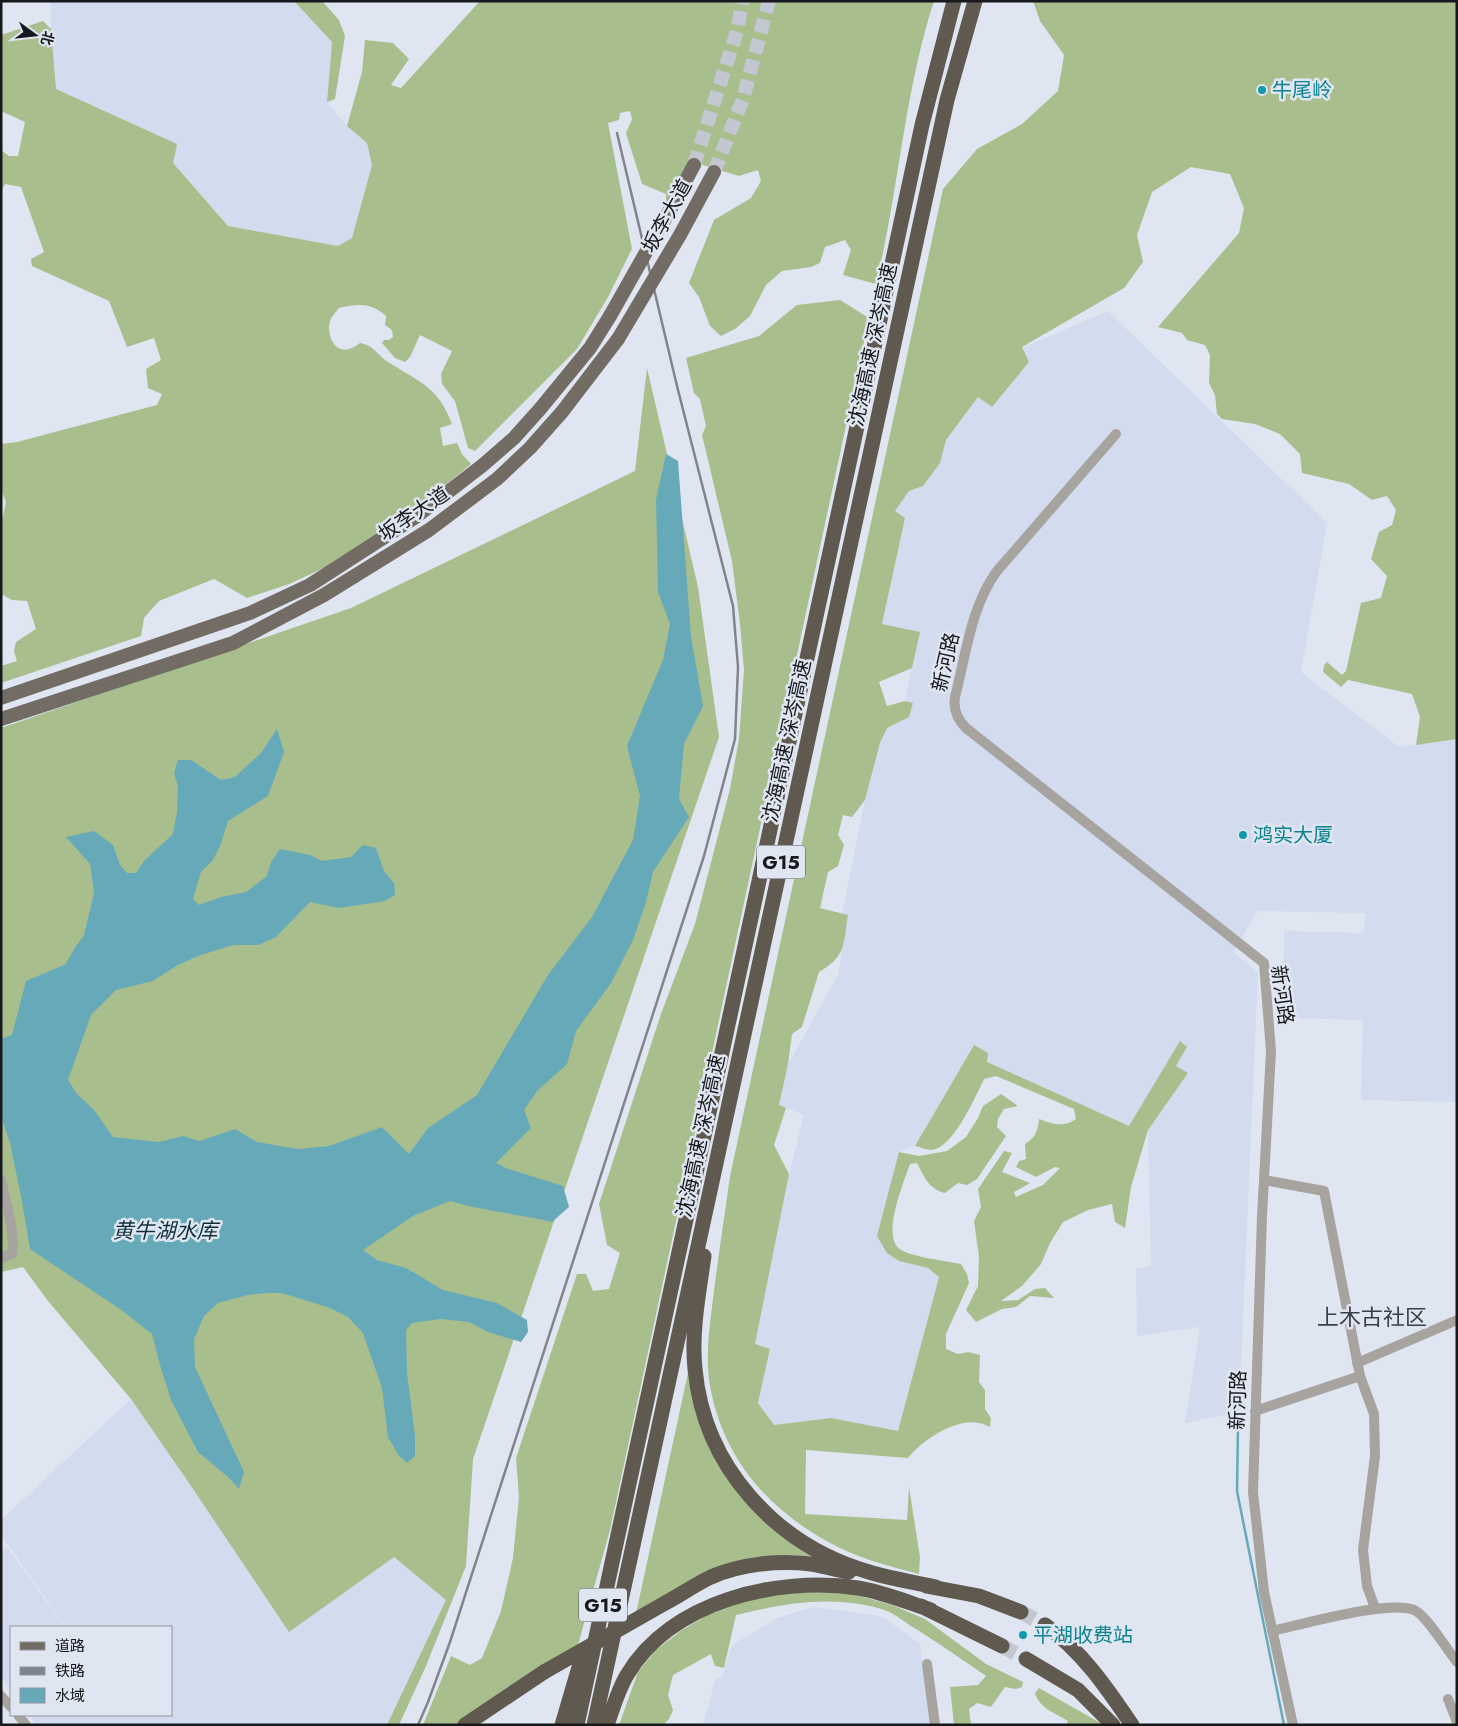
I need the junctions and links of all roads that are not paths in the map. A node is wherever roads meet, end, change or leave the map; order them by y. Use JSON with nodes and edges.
{"nodes":[{"id":1,"x":954,"y":1,"type":"edge"},
{"id":2,"x":975,"y":1,"type":"edge"},
{"id":3,"x":694,"y":165,"type":"tunnel mouth"},
{"id":4,"x":714,"y":172,"type":"tunnel mouth"},
{"id":5,"x":1116,"y":434,"type":"dead end"},
{"id":6,"x":1,"y":698,"type":"edge"},
{"id":7,"x":1,"y":720,"type":"edge"},
{"id":8,"x":736,"y":1066,"type":"junction"},
{"id":9,"x":1,"y":1180,"type":"edge"},
{"id":10,"x":1264,"y":1180,"type":"junction"},
{"id":11,"x":1,"y":1258,"type":"edge"},
{"id":12,"x":1457,"y":1320,"type":"edge"},
{"id":13,"x":1357,"y":1364,"type":"junction"},
{"id":14,"x":1360,"y":1376,"type":"junction"},
{"id":15,"x":1255,"y":1411,"type":"junction"},
{"id":16,"x":629,"y":1485,"type":"junction"},
{"id":17,"x":936,"y":1587,"type":"junction"},
{"id":18,"x":666,"y":1606,"type":"junction"},
{"id":19,"x":1375,"y":1608,"type":"junction"},
{"id":20,"x":931,"y":1610,"type":"junction"},
{"id":21,"x":1021,"y":1612,"type":"tunnel mouth"},
{"id":22,"x":1045,"y":1625,"type":"tunnel mouth"},
{"id":23,"x":1272,"y":1631,"type":"junction"},
{"id":24,"x":1002,"y":1646,"type":"tunnel mouth"},
{"id":25,"x":1026,"y":1659,"type":"tunnel mouth"},
{"id":26,"x":1457,"y":1662,"type":"edge"},
{"id":27,"x":927,"y":1664,"type":"dead end"},
{"id":28,"x":1091,"y":1668,"type":"junction"},
{"id":29,"x":544,"y":1677,"type":"junction"},
{"id":30,"x":1078,"y":1690,"type":"junction"},
{"id":31,"x":1,"y":1696,"type":"edge"},
{"id":32,"x":1448,"y":1699,"type":"dead end"},
{"id":33,"x":10,"y":1706,"type":"edge"},
{"id":34,"x":1457,"y":1722,"type":"edge"},
{"id":35,"x":465,"y":1725,"type":"edge"},
{"id":36,"x":477,"y":1725,"type":"edge"},
{"id":37,"x":562,"y":1725,"type":"edge"},
{"id":38,"x":577,"y":1725,"type":"edge"},
{"id":39,"x":594,"y":1725,"type":"edge"},
{"id":40,"x":607,"y":1725,"type":"edge"},
{"id":41,"x":935,"y":1725,"type":"edge"},
{"id":42,"x":1108,"y":1725,"type":"edge"},
{"id":43,"x":1113,"y":1725,"type":"edge"},
{"id":44,"x":1125,"y":1725,"type":"edge"},
{"id":45,"x":1132,"y":1725,"type":"edge"},
{"id":46,"x":1293,"y":1725,"type":"edge"}],
"edges":[{"from":1,"to":16,"type":"highway","name":"沈海高速 深岑高速","number":"G15"},
{"from":2,"to":8,"type":"highway","name":"沈海高速 深岑高速","number":"G15"},
{"from":3,"to":6,"type":"main road","name":"坂李大道","bridge":true},
{"from":4,"to":7,"type":"main road","name":"坂李大道","bridge":true},
{"from":5,"to":10,"type":"street","name":"新河路"},
{"from":8,"to":17,"type":"highway"},
{"from":8,"to":39,"type":"highway","name":"沈海高速 深岑高速","number":"G15"},
{"from":9,"to":11,"type":"street"},
{"from":10,"to":13,"type":"street"},
{"from":10,"to":15,"type":"street","name":"新河路"},
{"from":12,"to":13,"type":"street"},
{"from":13,"to":14,"type":"street"},
{"from":14,"to":15,"type":"street"},
{"from":14,"to":19,"type":"street"},
{"from":15,"to":23,"type":"street","name":"新河路"},
{"from":16,"to":37,"type":"highway"},
{"from":16,"to":38,"type":"highway","number":"G15"},
{"from":17,"to":18,"type":"highway"},
{"from":17,"to":21,"type":"highway"},
{"from":18,"to":20,"type":"highway"},
{"from":18,"to":29,"type":"highway"},
{"from":19,"to":23,"type":"street"},
{"from":19,"to":26,"type":"street"},
{"from":20,"to":24,"type":"highway"},
{"from":20,"to":40,"type":"highway"},
{"from":22,"to":28,"type":"highway"},
{"from":23,"to":46,"type":"street","name":"新河路"},
{"from":25,"to":30,"type":"highway"},
{"from":27,"to":41,"type":"street"},
{"from":28,"to":44,"type":"highway"},
{"from":28,"to":45,"type":"highway"},
{"from":29,"to":35,"type":"highway"},
{"from":29,"to":36,"type":"highway"},
{"from":30,"to":42,"type":"highway"},
{"from":30,"to":43,"type":"highway"},
{"from":31,"to":33,"type":"street"},
{"from":32,"to":34,"type":"street"}]}
